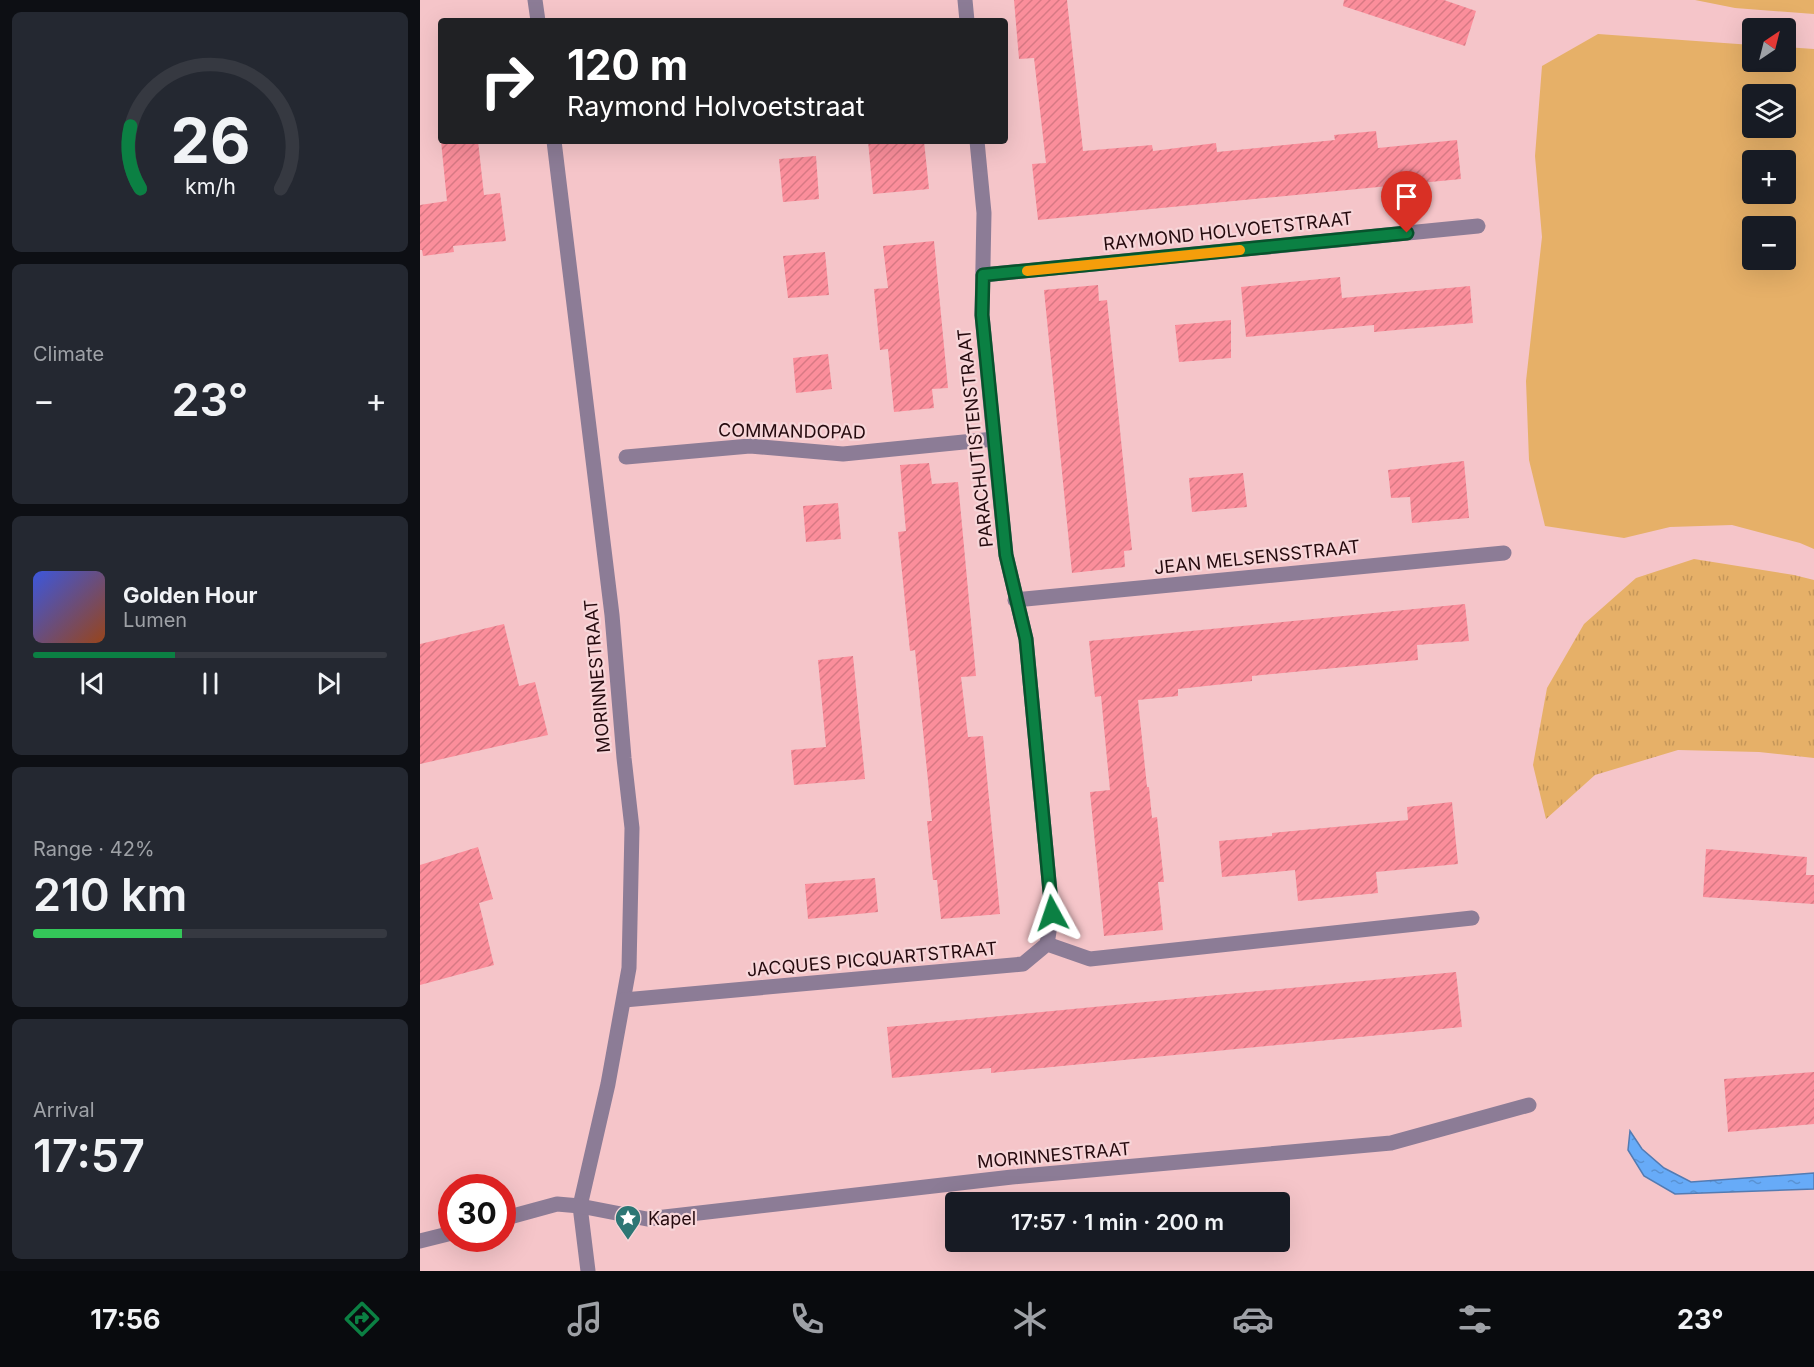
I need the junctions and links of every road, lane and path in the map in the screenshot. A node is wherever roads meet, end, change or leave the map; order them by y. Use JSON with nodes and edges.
{"nodes":[{"id":1,"x":535,"y":0,"type":"edge"},
{"id":2,"x":965,"y":0,"type":"edge"},
{"id":3,"x":538,"y":18,"type":"edge"},
{"id":4,"x":967,"y":18,"type":"edge"},
{"id":5,"x":554,"y":144,"type":"edge"},
{"id":6,"x":977,"y":144,"type":"edge"},
{"id":7,"x":1478,"y":226,"type":"dead end"},
{"id":8,"x":983,"y":275,"type":"junction"},
{"id":9,"x":994,"y":439,"type":"junction"},
{"id":10,"x":626,"y":457,"type":"dead end"},
{"id":11,"x":1504,"y":553,"type":"dead end"},
{"id":12,"x":1015,"y":600,"type":"junction"},
{"id":13,"x":1472,"y":918,"type":"dead end"},
{"id":14,"x":1047,"y":944,"type":"junction"},
{"id":15,"x":624,"y":1000,"type":"junction"},
{"id":16,"x":1529,"y":1105,"type":"dead end"},
{"id":17,"x":580,"y":1206,"type":"junction"},
{"id":18,"x":516,"y":1215,"type":"edge"},
{"id":19,"x":438,"y":1236,"type":"edge"},
{"id":20,"x":420,"y":1241,"type":"edge"},
{"id":21,"x":588,"y":1271,"type":"edge"}],
"edges":[{"from":1,"to":3,"type":"street"},
{"from":2,"to":4,"type":"street"},
{"from":5,"to":15,"type":"street","name":"MORINNESTRAAT"},
{"from":6,"to":8,"type":"street","name":"PARACHUTISTENSTRAAT"},
{"from":7,"to":8,"type":"street","name":"RAYMOND HOLVOETSTRAAT"},
{"from":8,"to":9,"type":"street","name":"PARACHUTISTENSTRAAT"},
{"from":9,"to":10,"type":"street","name":"COMMANDOPAD"},
{"from":9,"to":12,"type":"street","name":"PARACHUTISTENSTRAAT"},
{"from":11,"to":12,"type":"street","name":"JEAN MELSENSSTRAAT"},
{"from":12,"to":14,"type":"street","name":"PARACHUTISTENSTRAAT"},
{"from":13,"to":14,"type":"street"},
{"from":14,"to":15,"type":"street","name":"JACQUES PICQUARTSTRAAT"},
{"from":15,"to":17,"type":"street","name":"MORINNESTRAAT"},
{"from":16,"to":17,"type":"street","name":"MORINNESTRAAT"},
{"from":17,"to":18,"type":"street"},
{"from":17,"to":21,"type":"street","name":"MORINNESTRAAT"},
{"from":19,"to":20,"type":"street"}]}
